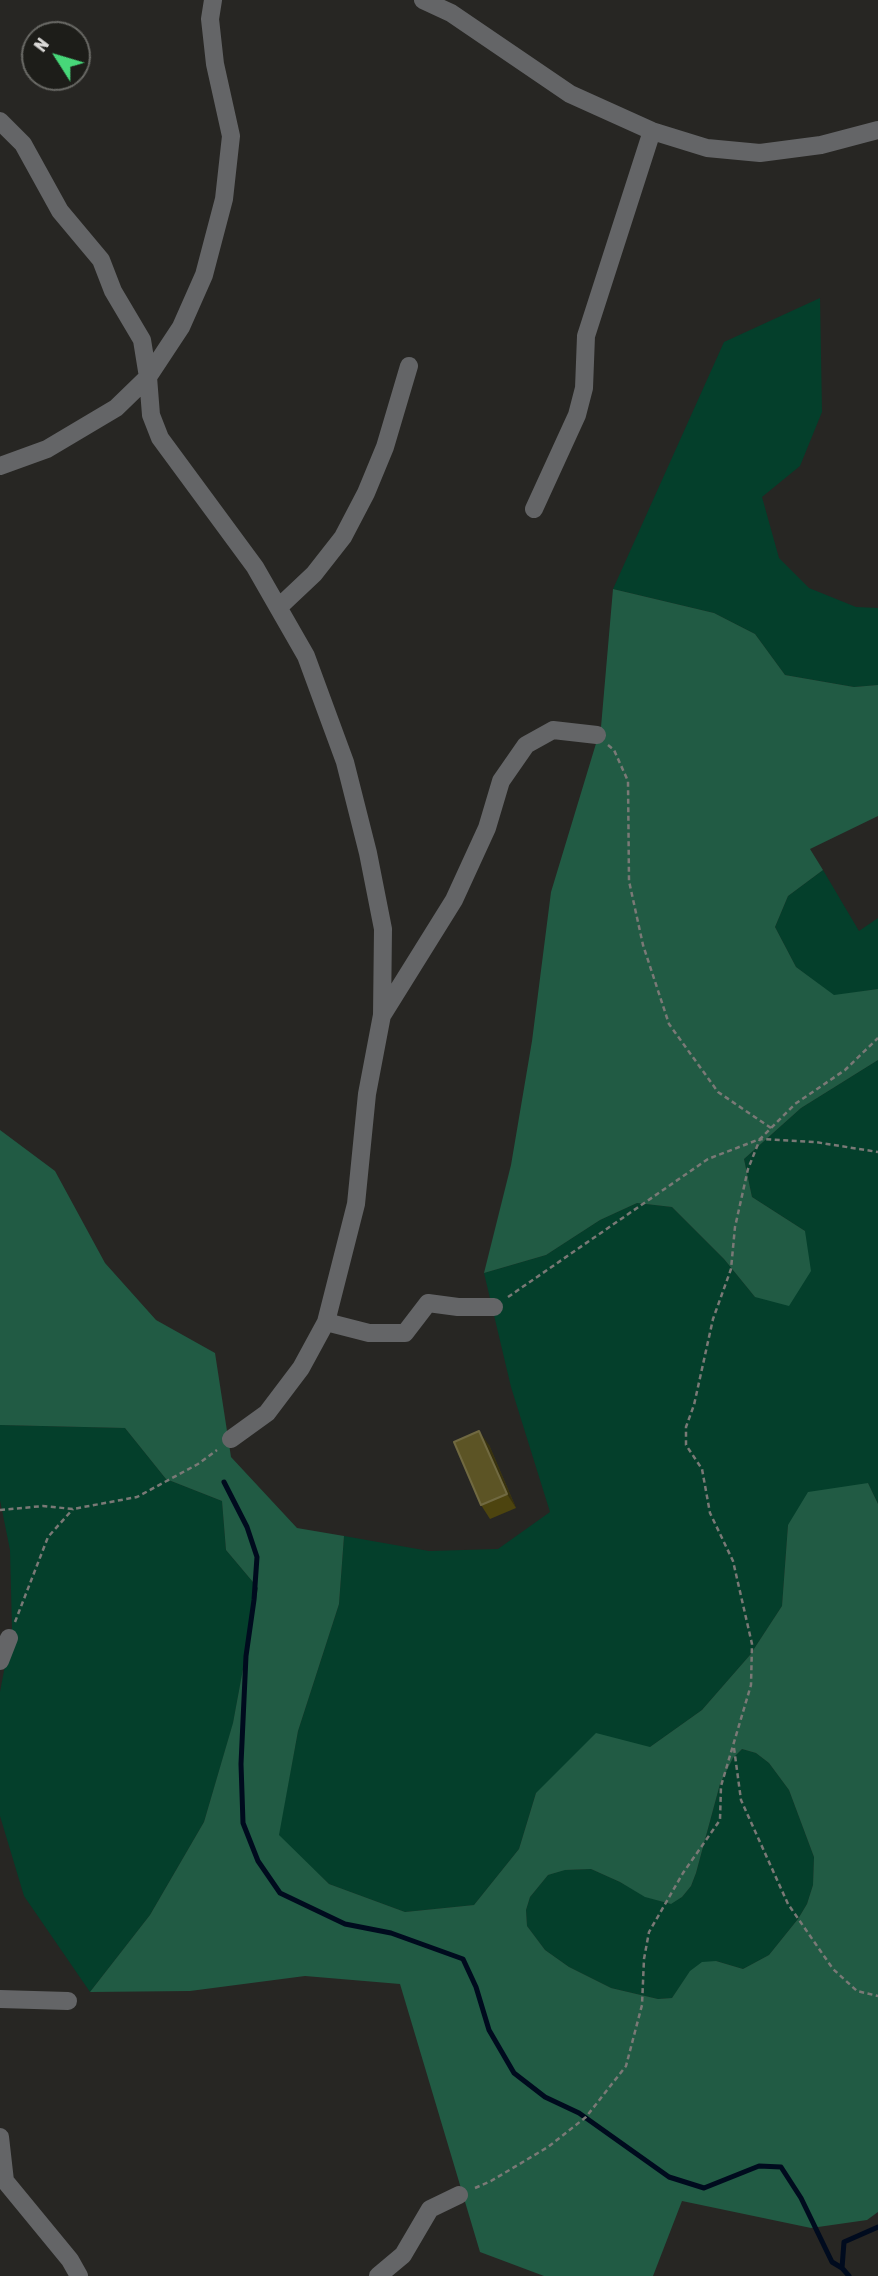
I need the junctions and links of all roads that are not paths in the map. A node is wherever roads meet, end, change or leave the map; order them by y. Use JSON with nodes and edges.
{"nodes":[{"id":1,"x":212,"y":0,"type":"edge"},
{"id":2,"x":423,"y":0,"type":"edge"},
{"id":3,"x":0,"y":121,"type":"edge"},
{"id":4,"x":878,"y":130,"type":"edge"},
{"id":5,"x":652,"y":131,"type":"junction"},
{"id":6,"x":409,"y":366,"type":"dead end"},
{"id":7,"x":148,"y":377,"type":"junction"},
{"id":8,"x":0,"y":466,"type":"edge"},
{"id":9,"x":534,"y":509,"type":"dead end"},
{"id":10,"x":279,"y":607,"type":"junction"},
{"id":11,"x":597,"y":735,"type":"road end"},
{"id":12,"x":382,"y":1015,"type":"junction"},
{"id":13,"x":494,"y":1307,"type":"road end"},
{"id":14,"x":327,"y":1322,"type":"junction"},
{"id":15,"x":231,"y":1439,"type":"road end"},
{"id":16,"x":9,"y":1638,"type":"road end"},
{"id":17,"x":0,"y":1661,"type":"edge"},
{"id":18,"x":0,"y":1999,"type":"edge"},
{"id":19,"x":68,"y":2001,"type":"dead end"},
{"id":20,"x":0,"y":2137,"type":"edge"},
{"id":21,"x":459,"y":2194,"type":"road end"},
{"id":22,"x":79,"y":2276,"type":"edge"},
{"id":23,"x":378,"y":2276,"type":"edge"}],
"edges":[{"from":1,"to":7,"type":"street"},
{"from":2,"to":5,"type":"street"},
{"from":3,"to":7,"type":"street"},
{"from":4,"to":5,"type":"street"},
{"from":5,"to":9,"type":"street"},
{"from":6,"to":10,"type":"street"},
{"from":7,"to":8,"type":"street"},
{"from":7,"to":10,"type":"street"},
{"from":10,"to":12,"type":"street"},
{"from":11,"to":12,"type":"street"},
{"from":12,"to":14,"type":"street"},
{"from":13,"to":14,"type":"street"},
{"from":14,"to":15,"type":"street"},
{"from":16,"to":17,"type":"street"},
{"from":18,"to":19,"type":"street"},
{"from":20,"to":22,"type":"street"},
{"from":21,"to":23,"type":"street"}]}
